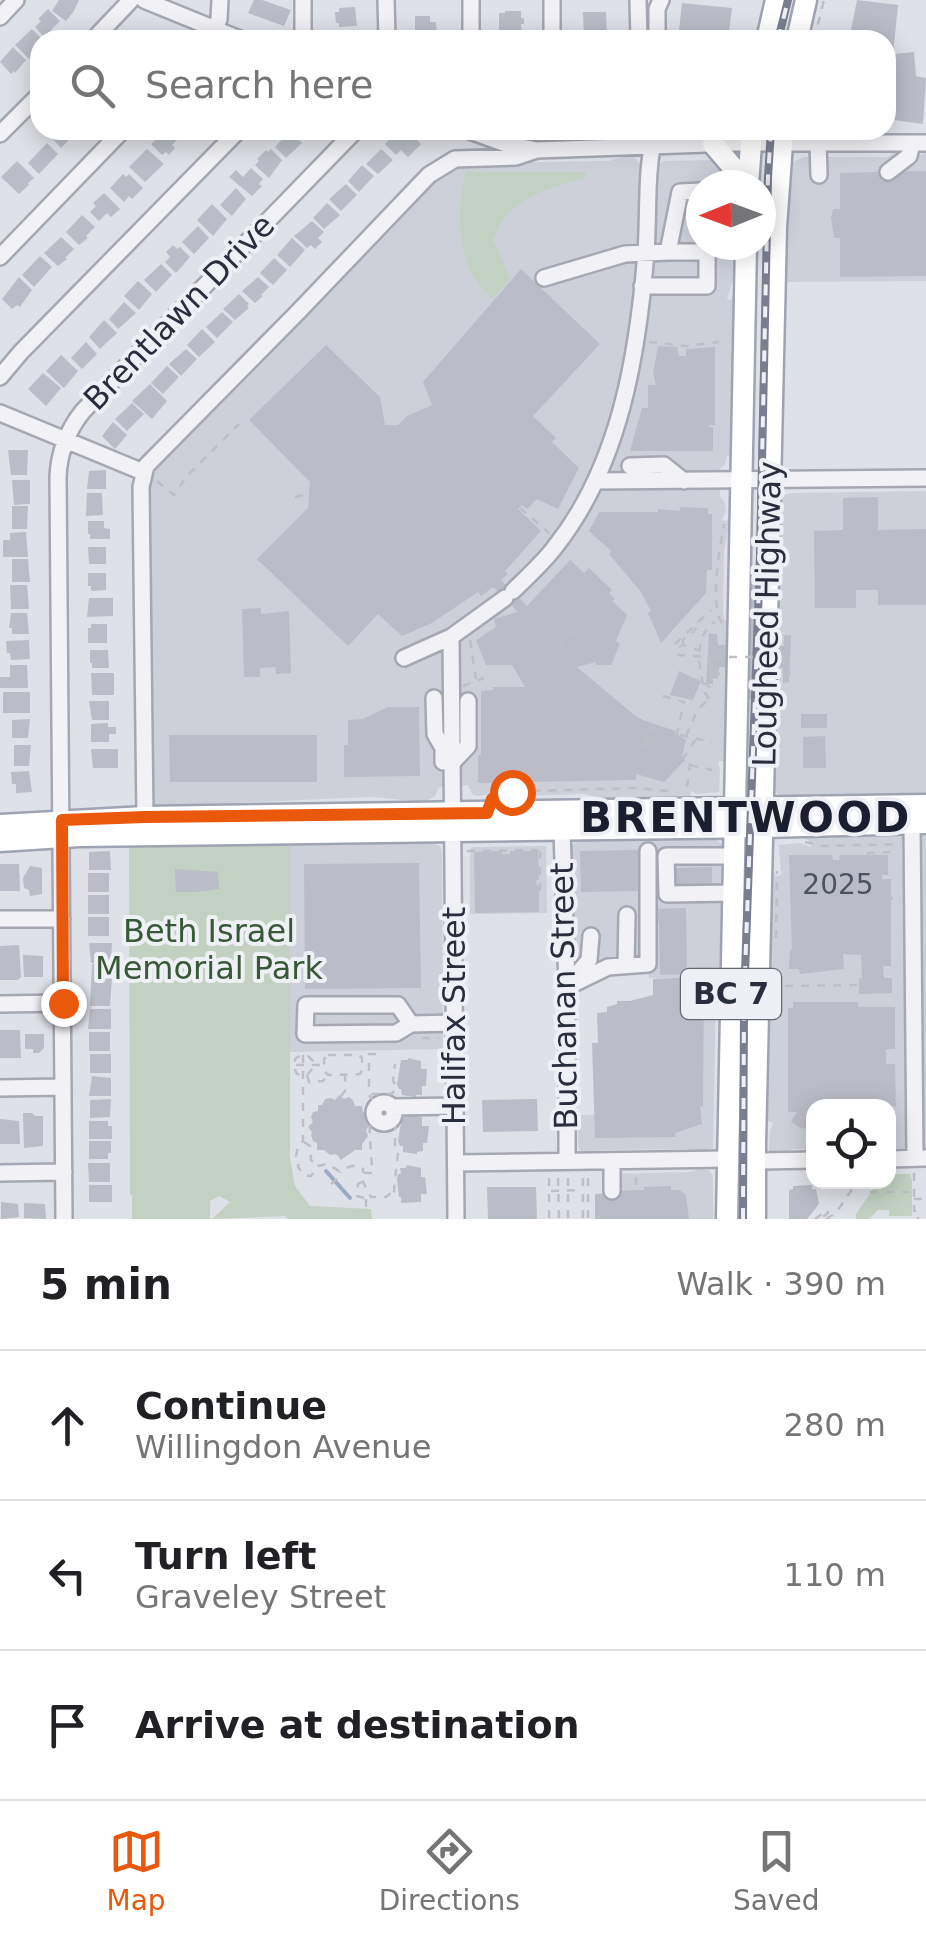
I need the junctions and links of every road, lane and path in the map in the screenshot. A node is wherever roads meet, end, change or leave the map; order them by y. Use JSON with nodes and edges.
{"nodes":[{"id":1,"x":16,"y":0,"type":"edge"},
{"id":2,"x":131,"y":0,"type":"edge"},
{"id":3,"x":144,"y":0,"type":"edge"},
{"id":4,"x":220,"y":0,"type":"edge"},
{"id":5,"x":303,"y":0,"type":"edge"},
{"id":6,"x":386,"y":0,"type":"edge"},
{"id":7,"x":472,"y":0,"type":"edge"},
{"id":8,"x":552,"y":0,"type":"edge"},
{"id":9,"x":638,"y":0,"type":"edge"},
{"id":10,"x":664,"y":0,"type":"edge"},
{"id":11,"x":776,"y":0,"type":"edge"},
{"id":12,"x":806,"y":0,"type":"edge"},
{"id":13,"x":824,"y":0,"type":"edge"},
{"id":14,"x":0,"y":17,"type":"edge"},
{"id":15,"x":102,"y":30,"type":"edge"},
{"id":16,"x":203,"y":30,"type":"edge"},
{"id":17,"x":214,"y":30,"type":"edge"},
{"id":18,"x":303,"y":30,"type":"edge"},
{"id":19,"x":387,"y":30,"type":"edge"},
{"id":20,"x":472,"y":30,"type":"edge"},
{"id":21,"x":552,"y":30,"type":"edge"},
{"id":22,"x":639,"y":30,"type":"edge"},
{"id":23,"x":657,"y":30,"type":"edge"},
{"id":24,"x":666,"y":30,"type":"edge"},
{"id":25,"x":768,"y":30,"type":"edge"},
{"id":26,"x":798,"y":30,"type":"edge"},
{"id":27,"x":816,"y":30,"type":"edge"},
{"id":28,"x":30,"y":104,"type":"edge"},
{"id":29,"x":0,"y":134,"type":"edge"},
{"id":30,"x":114,"y":140,"type":"edge"},
{"id":31,"x":230,"y":140,"type":"edge"},
{"id":32,"x":346,"y":140,"type":"edge"},
{"id":33,"x":463,"y":140,"type":"edge"},
{"id":34,"x":495,"y":140,"type":"edge"},
{"id":35,"x":549,"y":140,"type":"edge"},
{"id":36,"x":649,"y":140,"type":"edge"},
{"id":37,"x":653,"y":140,"type":"edge"},
{"id":38,"x":733,"y":140,"type":"edge"},
{"id":39,"x":752,"y":140,"type":"edge"},
{"id":40,"x":782,"y":140,"type":"edge"},
{"id":41,"x":803,"y":140,"type":"edge"},
{"id":42,"x":818,"y":143,"type":"junction"},
{"id":43,"x":919,"y":143,"type":"edge"},
{"id":44,"x":714,"y":144,"type":"junction"},
{"id":45,"x":651,"y":147,"type":"junction"},
{"id":46,"x":545,"y":150,"type":"junction"},
{"id":47,"x":455,"y":159,"type":"junction"},
{"id":48,"x":736,"y":170,"type":"edge"},
{"id":49,"x":749,"y":170,"type":"edge"},
{"id":50,"x":888,"y":172,"type":"dead end"},
{"id":51,"x":819,"y":175,"type":"dead end"},
{"id":52,"x":686,"y":192,"type":"edge"},
{"id":53,"x":686,"y":250,"type":"edge"},
{"id":54,"x":646,"y":252,"type":"junction"},
{"id":55,"x":668,"y":252,"type":"junction"},
{"id":56,"x":0,"y":257,"type":"edge"},
{"id":57,"x":706,"y":260,"type":"edge"},
{"id":58,"x":746,"y":260,"type":"edge"},
{"id":59,"x":544,"y":278,"type":"dead end"},
{"id":60,"x":642,"y":286,"type":"junction"},
{"id":61,"x":647,"y":342,"type":"dead end"},
{"id":62,"x":719,"y":342,"type":"dead end"},
{"id":63,"x":0,"y":377,"type":"edge"},
{"id":64,"x":0,"y":414,"type":"edge"},
{"id":65,"x":238,"y":424,"type":"dead end"},
{"id":66,"x":66,"y":440,"type":"junction"},
{"id":67,"x":630,"y":466,"type":"dead end"},
{"id":68,"x":143,"y":472,"type":"junction"},
{"id":69,"x":926,"y":478,"type":"edge"},
{"id":70,"x":596,"y":481,"type":"junction"},
{"id":71,"x":684,"y":481,"type":"junction"},
{"id":72,"x":742,"y":481,"type":"junction"},
{"id":73,"x":770,"y":481,"type":"junction"},
{"id":74,"x":309,"y":494,"type":"dead end"},
{"id":75,"x":295,"y":497,"type":"dead end"},
{"id":76,"x":520,"y":508,"type":"dead end"},
{"id":77,"x":549,"y":534,"type":"dead end"},
{"id":78,"x":711,"y":610,"type":"dead end"},
{"id":79,"x":702,"y":616,"type":"junction"},
{"id":80,"x":715,"y":622,"type":"dead end"},
{"id":81,"x":708,"y":626,"type":"junction"},
{"id":82,"x":577,"y":629,"type":"dead end"},
{"id":83,"x":468,"y":634,"type":"dead end"},
{"id":84,"x":451,"y":637,"type":"junction"},
{"id":85,"x":779,"y":642,"type":"dead end"},
{"id":86,"x":714,"y":645,"type":"dead end"},
{"id":87,"x":560,"y":648,"type":"dead end"},
{"id":88,"x":677,"y":655,"type":"dead end"},
{"id":89,"x":714,"y":657,"type":"junction"},
{"id":90,"x":788,"y":657,"type":"junction"},
{"id":91,"x":404,"y":658,"type":"dead end"},
{"id":92,"x":699,"y":662,"type":"dead end"},
{"id":93,"x":785,"y":674,"type":"dead end"},
{"id":94,"x":484,"y":678,"type":"dead end"},
{"id":95,"x":476,"y":680,"type":"junction"},
{"id":96,"x":703,"y":682,"type":"junction"},
{"id":97,"x":713,"y":689,"type":"dead end"},
{"id":98,"x":469,"y":692,"type":"junction"},
{"id":99,"x":662,"y":696,"type":"dead end"},
{"id":100,"x":434,"y":698,"type":"dead end"},
{"id":101,"x":708,"y":700,"type":"junction"},
{"id":102,"x":713,"y":706,"type":"dead end"},
{"id":103,"x":653,"y":728,"type":"dead end"},
{"id":104,"x":686,"y":736,"type":"junction"},
{"id":105,"x":696,"y":739,"type":"junction"},
{"id":106,"x":712,"y":742,"type":"dead end"},
{"id":107,"x":646,"y":747,"type":"dead end"},
{"id":108,"x":452,"y":763,"type":"junction"},
{"id":109,"x":690,"y":764,"type":"junction"},
{"id":110,"x":712,"y":770,"type":"dead end"},
{"id":111,"x":687,"y":787,"type":"dead end"},
{"id":112,"x":690,"y":794,"type":"dead end"},
{"id":113,"x":926,"y":806,"type":"edge"},
{"id":114,"x":487,"y":813,"type":"junction"},
{"id":115,"x":145,"y":817,"type":"junction"},
{"id":116,"x":735,"y":818,"type":"junction"},
{"id":117,"x":763,"y":818,"type":"junction"},
{"id":118,"x":0,"y":826,"type":"edge"},
{"id":119,"x":62,"y":828,"type":"junction"},
{"id":120,"x":666,"y":828,"type":"junction"},
{"id":121,"x":452,"y":830,"type":"junction"},
{"id":122,"x":562,"y":830,"type":"junction"},
{"id":123,"x":917,"y":830,"type":"edge"},
{"id":124,"x":0,"y":840,"type":"edge"},
{"id":125,"x":801,"y":840,"type":"dead end"},
{"id":126,"x":648,"y":852,"type":"dead end"},
{"id":127,"x":894,"y":852,"type":"dead end"},
{"id":128,"x":868,"y":855,"type":"dead end"},
{"id":129,"x":666,"y":856,"type":"junction"},
{"id":130,"x":734,"y":856,"type":"junction"},
{"id":131,"x":540,"y":883,"type":"junction"},
{"id":132,"x":548,"y":883,"type":"dead end"},
{"id":133,"x":733,"y":893,"type":"junction"},
{"id":134,"x":540,"y":894,"type":"dead end"},
{"id":135,"x":884,"y":898,"type":"dead end"},
{"id":136,"x":893,"y":898,"type":"dead end"},
{"id":137,"x":627,"y":915,"type":"dead end"},
{"id":138,"x":0,"y":919,"type":"edge"},
{"id":139,"x":62,"y":919,"type":"junction"},
{"id":140,"x":590,"y":936,"type":"dead end"},
{"id":141,"x":626,"y":965,"type":"junction"},
{"id":142,"x":893,"y":982,"type":"dead end"},
{"id":143,"x":784,"y":986,"type":"dead end"},
{"id":144,"x":566,"y":987,"type":"junction"},
{"id":145,"x":63,"y":1003,"type":"junction"},
{"id":146,"x":0,"y":1004,"type":"edge"},
{"id":147,"x":920,"y":1013,"type":"edge"},
{"id":148,"x":454,"y":1023,"type":"junction"},
{"id":149,"x":411,"y":1024,"type":"junction"},
{"id":150,"x":376,"y":1054,"type":"dead end"},
{"id":151,"x":303,"y":1055,"type":"junction"},
{"id":152,"x":362,"y":1064,"type":"junction"},
{"id":153,"x":369,"y":1064,"type":"junction"},
{"id":154,"x":395,"y":1064,"type":"dead end"},
{"id":155,"x":293,"y":1065,"type":"junction"},
{"id":156,"x":303,"y":1065,"type":"junction"},
{"id":157,"x":314,"y":1065,"type":"junction"},
{"id":158,"x":324,"y":1065,"type":"junction"},
{"id":159,"x":328,"y":1074,"type":"junction"},
{"id":160,"x":345,"y":1074,"type":"junction"},
{"id":161,"x":305,"y":1075,"type":"junction"},
{"id":162,"x":309,"y":1082,"type":"junction"},
{"id":163,"x":64,"y":1087,"type":"junction"},
{"id":164,"x":0,"y":1088,"type":"edge"},
{"id":165,"x":303,"y":1088,"type":"junction"},
{"id":166,"x":370,"y":1094,"type":"junction"},
{"id":167,"x":341,"y":1096,"type":"dead end"},
{"id":168,"x":455,"y":1106,"type":"junction"},
{"id":169,"x":392,"y":1113,"type":"joint"},
{"id":170,"x":303,"y":1141,"type":"junction"},
{"id":171,"x":728,"y":1160,"type":"junction"},
{"id":172,"x":806,"y":1160,"type":"edge"},
{"id":173,"x":567,"y":1161,"type":"junction"},
{"id":174,"x":612,"y":1161,"type":"junction"},
{"id":175,"x":755,"y":1161,"type":"junction"},
{"id":176,"x":456,"y":1163,"type":"junction"},
{"id":177,"x":918,"y":1163,"type":"edge"},
{"id":178,"x":318,"y":1166,"type":"junction"},
{"id":179,"x":341,"y":1170,"type":"junction"},
{"id":180,"x":64,"y":1172,"type":"junction"},
{"id":181,"x":0,"y":1173,"type":"edge"},
{"id":182,"x":363,"y":1173,"type":"junction"},
{"id":183,"x":549,"y":1178,"type":"dead end"},
{"id":184,"x":558,"y":1178,"type":"dead end"},
{"id":185,"x":568,"y":1178,"type":"dead end"},
{"id":186,"x":636,"y":1178,"type":"dead end"},
{"id":187,"x":363,"y":1181,"type":"junction"},
{"id":188,"x":334,"y":1182,"type":"dead end"},
{"id":189,"x":854,"y":1189,"type":"edge"},
{"id":190,"x":568,"y":1190,"type":"junction"},
{"id":191,"x":583,"y":1190,"type":"junction"},
{"id":192,"x":612,"y":1190,"type":"dead end"},
{"id":193,"x":636,"y":1190,"type":"dead end"},
{"id":194,"x":559,"y":1191,"type":"junction"},
{"id":195,"x":549,"y":1192,"type":"junction"},
{"id":196,"x":870,"y":1192,"type":"dead end"},
{"id":197,"x":914,"y":1192,"type":"junction"},
{"id":198,"x":368,"y":1197,"type":"junction"},
{"id":199,"x":914,"y":1199,"type":"junction"},
{"id":200,"x":926,"y":1199,"type":"edge"},
{"id":201,"x":366,"y":1215,"type":"dead end"},
{"id":202,"x":64,"y":1219,"type":"edge"},
{"id":203,"x":456,"y":1219,"type":"edge"},
{"id":204,"x":550,"y":1219,"type":"edge"},
{"id":205,"x":559,"y":1219,"type":"edge"},
{"id":206,"x":568,"y":1219,"type":"edge"},
{"id":207,"x":586,"y":1219,"type":"edge"},
{"id":208,"x":728,"y":1219,"type":"edge"},
{"id":209,"x":755,"y":1219,"type":"edge"},
{"id":210,"x":826,"y":1219,"type":"edge"},
{"id":211,"x":918,"y":1219,"type":"edge"}],
"edges":[{"from":1,"to":14,"type":"street"},
{"from":2,"to":15,"type":"street"},
{"from":3,"to":16,"type":"street"},
{"from":4,"to":17,"type":"street"},
{"from":5,"to":18,"type":"street"},
{"from":6,"to":19,"type":"street"},
{"from":7,"to":20,"type":"street"},
{"from":8,"to":21,"type":"street"},
{"from":9,"to":22,"type":"street"},
{"from":10,"to":23,"type":"street"},
{"from":10,"to":24,"type":"street"},
{"from":11,"to":25,"type":"main road"},
{"from":12,"to":26,"type":"main road"},
{"from":13,"to":27,"type":"path"},
{"from":28,"to":29,"type":"street"},
{"from":30,"to":56,"type":"street"},
{"from":31,"to":63,"type":"street"},
{"from":32,"to":66,"type":"street","name":"Brentlawn Drive"},
{"from":33,"to":47,"type":"street"},
{"from":34,"to":46,"type":"street"},
{"from":35,"to":46,"type":"street"},
{"from":36,"to":45,"type":"street"},
{"from":37,"to":45,"type":"street"},
{"from":38,"to":44,"type":"street"},
{"from":39,"to":49,"type":"main road"},
{"from":40,"to":73,"type":"main road","name":"Lougheed Highway","number":"BC 7"},
{"from":41,"to":42,"type":"street"},
{"from":42,"to":43,"type":"street"},
{"from":42,"to":51,"type":"street"},
{"from":43,"to":50,"type":"street"},
{"from":44,"to":45,"type":"street"},
{"from":44,"to":48,"type":"main road"},
{"from":45,"to":46,"type":"street"},
{"from":45,"to":54,"type":"street"},
{"from":46,"to":47,"type":"street"},
{"from":47,"to":68,"type":"street"},
{"from":52,"to":55,"type":"street"},
{"from":53,"to":55,"type":"street"},
{"from":54,"to":55,"type":"street"},
{"from":54,"to":59,"type":"street"},
{"from":54,"to":60,"type":"street"},
{"from":57,"to":60,"type":"street"},
{"from":58,"to":72,"type":"main road","name":"Lougheed Highway","number":"BC 7"},
{"from":60,"to":70,"type":"street"},
{"from":61,"to":62,"type":"path"},
{"from":64,"to":66,"type":"street"},
{"from":65,"to":68,"type":"path"},
{"from":66,"to":68,"type":"street"},
{"from":66,"to":119,"type":"street","name":"Brentlawn Drive"},
{"from":67,"to":71,"type":"street"},
{"from":68,"to":115,"type":"street"},
{"from":69,"to":73,"type":"street"},
{"from":70,"to":71,"type":"street"},
{"from":70,"to":84,"type":"street"},
{"from":71,"to":72,"type":"street"},
{"from":72,"to":73,"type":"street"},
{"from":72,"to":116,"type":"main road","name":"Lougheed Highway","number":"BC 7"},
{"from":73,"to":117,"type":"main road","name":"Lougheed Highway","number":"BC 7"},
{"from":74,"to":75,"type":"path"},
{"from":76,"to":77,"type":"path"},
{"from":78,"to":79,"type":"path"},
{"from":79,"to":81,"type":"path"},
{"from":79,"to":81,"type":"path"},
{"from":80,"to":81,"type":"path"},
{"from":82,"to":87,"type":"path"},
{"from":83,"to":95,"type":"path"},
{"from":84,"to":91,"type":"street"},
{"from":84,"to":108,"type":"street"},
{"from":85,"to":90,"type":"path"},
{"from":86,"to":89,"type":"path","bridge":true},
{"from":88,"to":89,"type":"path","bridge":true},
{"from":89,"to":89,"type":"path","bridge":true},
{"from":89,"to":90,"type":"path","bridge":true},
{"from":90,"to":93,"type":"path"},
{"from":92,"to":96,"type":"path"},
{"from":94,"to":95,"type":"path"},
{"from":95,"to":98,"type":"path"},
{"from":95,"to":98,"type":"path"},
{"from":96,"to":97,"type":"path"},
{"from":96,"to":101,"type":"path"},
{"from":98,"to":108,"type":"street"},
{"from":99,"to":104,"type":"path"},
{"from":100,"to":121,"type":"street"},
{"from":101,"to":102,"type":"path"},
{"from":101,"to":104,"type":"path"},
{"from":103,"to":107,"type":"path"},
{"from":104,"to":105,"type":"path"},
{"from":105,"to":106,"type":"path"},
{"from":105,"to":109,"type":"path"},
{"from":108,"to":121,"type":"street"},
{"from":109,"to":110,"type":"path"},
{"from":109,"to":111,"type":"path"},
{"from":112,"to":114,"type":"path"},
{"from":113,"to":117,"type":"main road"},
{"from":114,"to":116,"type":"main road"},
{"from":114,"to":121,"type":"main road"},
{"from":115,"to":119,"type":"main road"},
{"from":115,"to":121,"type":"main road"},
{"from":116,"to":117,"type":"main road"},
{"from":116,"to":120,"type":"main road"},
{"from":116,"to":130,"type":"main road","name":"Lougheed Highway","number":"BC 7"},
{"from":117,"to":123,"type":"main road"},
{"from":117,"to":175,"type":"main road","name":"Lougheed Highway","number":"BC 7"},
{"from":118,"to":119,"type":"main road"},
{"from":119,"to":121,"type":"main road"},
{"from":119,"to":124,"type":"main road"},
{"from":119,"to":139,"type":"street","name":"Brentlawn Drive"},
{"from":120,"to":122,"type":"main road"},
{"from":120,"to":129,"type":"street"},
{"from":121,"to":122,"type":"main road"},
{"from":121,"to":131,"type":"path"},
{"from":121,"to":148,"type":"street","name":"Halifax Street"},
{"from":122,"to":144,"type":"street","name":"Buchanan Street"},
{"from":123,"to":125,"type":"path"},
{"from":123,"to":147,"type":"street"},
{"from":126,"to":141,"type":"street"},
{"from":127,"to":128,"type":"path"},
{"from":129,"to":130,"type":"street"},
{"from":129,"to":133,"type":"street"},
{"from":130,"to":133,"type":"main road","name":"Lougheed Highway","number":"BC 7"},
{"from":131,"to":132,"type":"path"},
{"from":131,"to":134,"type":"path"},
{"from":133,"to":171,"type":"main road","name":"Lougheed Highway","number":"BC 7"},
{"from":135,"to":136,"type":"path"},
{"from":137,"to":141,"type":"street"},
{"from":138,"to":139,"type":"street"},
{"from":139,"to":145,"type":"street","name":"Brentlawn Drive"},
{"from":140,"to":144,"type":"street"},
{"from":141,"to":144,"type":"street"},
{"from":142,"to":143,"type":"path"},
{"from":144,"to":173,"type":"street","name":"Buchanan Street"},
{"from":145,"to":146,"type":"street"},
{"from":145,"to":163,"type":"street","name":"Brentlawn Drive"},
{"from":147,"to":177,"type":"street"},
{"from":148,"to":149,"type":"street"},
{"from":148,"to":168,"type":"street","name":"Halifax Street"},
{"from":149,"to":149,"type":"street"},
{"from":150,"to":153,"type":"path"},
{"from":151,"to":155,"type":"path"},
{"from":151,"to":156,"type":"path"},
{"from":151,"to":157,"type":"path"},
{"from":152,"to":153,"type":"path"},
{"from":152,"to":158,"type":"path"},
{"from":152,"to":160,"type":"path"},
{"from":153,"to":166,"type":"path"},
{"from":154,"to":166,"type":"path"},
{"from":155,"to":156,"type":"path"},
{"from":155,"to":161,"type":"path"},
{"from":156,"to":157,"type":"path"},
{"from":156,"to":161,"type":"path"},
{"from":157,"to":158,"type":"path"},
{"from":157,"to":161,"type":"path"},
{"from":158,"to":159,"type":"path"},
{"from":159,"to":160,"type":"path"},
{"from":159,"to":162,"type":"path"},
{"from":160,"to":167,"type":"path"},
{"from":161,"to":162,"type":"path"},
{"from":161,"to":165,"type":"path"},
{"from":162,"to":165,"type":"path"},
{"from":163,"to":164,"type":"street"},
{"from":163,"to":180,"type":"street","name":"Brentlawn Drive"},
{"from":165,"to":170,"type":"path"},
{"from":166,"to":182,"type":"path"},
{"from":168,"to":169,"type":"street"},
{"from":168,"to":176,"type":"street","name":"Halifax Street"},
{"from":169,"to":198,"type":"path"},
{"from":170,"to":178,"type":"path"},
{"from":170,"to":178,"type":"path"},
{"from":171,"to":174,"type":"street"},
{"from":171,"to":208,"type":"main road","name":"Lougheed Highway","number":"BC 7"},
{"from":172,"to":175,"type":"street"},
{"from":173,"to":174,"type":"street"},
{"from":173,"to":176,"type":"street"},
{"from":174,"to":192,"type":"street"},
{"from":175,"to":209,"type":"main road","name":"Lougheed Highway","number":"BC 7"},
{"from":176,"to":203,"type":"street","name":"Halifax Street"},
{"from":177,"to":197,"type":"path"},
{"from":178,"to":179,"type":"path"},
{"from":179,"to":182,"type":"path"},
{"from":179,"to":188,"type":"path"},
{"from":180,"to":181,"type":"street"},
{"from":180,"to":202,"type":"street","name":"Brentlawn Drive"},
{"from":182,"to":187,"type":"path"},
{"from":183,"to":195,"type":"path"},
{"from":184,"to":194,"type":"path"},
{"from":185,"to":190,"type":"path"},
{"from":186,"to":193,"type":"path"},
{"from":187,"to":198,"type":"path"},
{"from":187,"to":198,"type":"path"},
{"from":189,"to":210,"type":"path"},
{"from":190,"to":191,"type":"path"},
{"from":190,"to":194,"type":"path"},
{"from":190,"to":206,"type":"path"},
{"from":191,"to":207,"type":"path"},
{"from":191,"to":207,"type":"path"},
{"from":194,"to":195,"type":"path"},
{"from":194,"to":205,"type":"path"},
{"from":195,"to":204,"type":"path"},
{"from":196,"to":197,"type":"path"},
{"from":197,"to":199,"type":"path"},
{"from":198,"to":201,"type":"path"},
{"from":199,"to":200,"type":"path"},
{"from":199,"to":211,"type":"path"}]}
